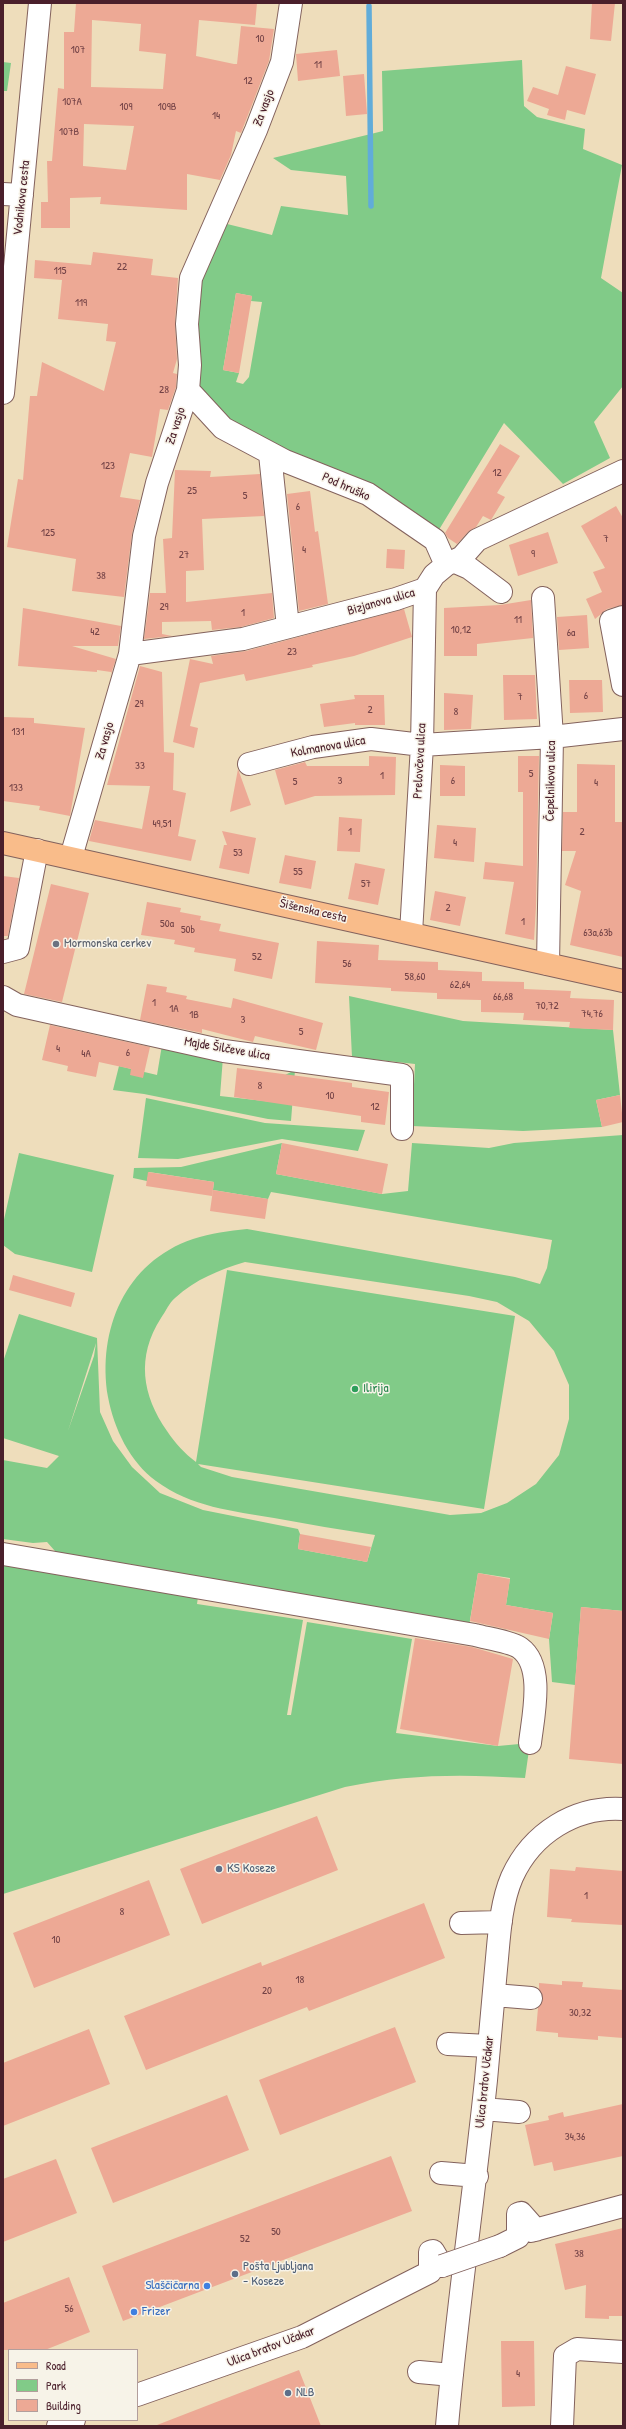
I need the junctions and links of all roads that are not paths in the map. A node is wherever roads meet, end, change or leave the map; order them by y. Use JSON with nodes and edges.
{"nodes":[{"id":1,"x":40,"y":3,"type":"edge"},
{"id":2,"x":291,"y":3,"type":"edge"},
{"id":3,"x":13,"y":194,"type":"edge"},
{"id":4,"x":188,"y":390,"type":"junction"},
{"id":5,"x":3,"y":393,"type":"edge"},
{"id":6,"x":270,"y":454,"type":"junction"},
{"id":7,"x":623,"y":471,"type":"edge"},
{"id":8,"x":449,"y":563,"type":"junction"},
{"id":9,"x":425,"y":589,"type":"junction"},
{"id":10,"x":501,"y":592,"type":"dead end"},
{"id":11,"x":543,"y":598,"type":"dead end"},
{"id":12,"x":617,"y":619,"type":"edge"},
{"id":13,"x":288,"y":627,"type":"junction"},
{"id":14,"x":130,"y":654,"type":"junction"},
{"id":15,"x":623,"y":685,"type":"edge"},
{"id":16,"x":623,"y":729,"type":"edge"},
{"id":17,"x":552,"y":737,"type":"junction"},
{"id":18,"x":422,"y":745,"type":"junction"},
{"id":19,"x":249,"y":764,"type":"dead end"},
{"id":20,"x":3,"y":843,"type":"edge"},
{"id":21,"x":37,"y":850,"type":"junction"},
{"id":22,"x":71,"y":857,"type":"junction"},
{"id":23,"x":411,"y":933,"type":"junction"},
{"id":24,"x":3,"y":952,"type":"edge"},
{"id":25,"x":548,"y":964,"type":"junction"},
{"id":26,"x":623,"y":981,"type":"edge"},
{"id":27,"x":3,"y":997,"type":"edge"},
{"id":28,"x":402,"y":1129,"type":"dead end"},
{"id":29,"x":3,"y":1554,"type":"edge"},
{"id":30,"x":530,"y":1743,"type":"dead end"},
{"id":31,"x":623,"y":1809,"type":"edge"},
{"id":32,"x":501,"y":1922,"type":"junction"},
{"id":33,"x":461,"y":1923,"type":"dead end"},
{"id":34,"x":494,"y":1995,"type":"junction"},
{"id":35,"x":531,"y":1998,"type":"dead end"},
{"id":36,"x":448,"y":2044,"type":"dead end"},
{"id":37,"x":489,"y":2046,"type":"junction"},
{"id":38,"x":483,"y":2104,"type":"junction"},
{"id":39,"x":519,"y":2106,"type":"dead end"},
{"id":40,"x":441,"y":2173,"type":"dead end"},
{"id":41,"x":477,"y":2176,"type":"junction"},
{"id":42,"x":623,"y":2206,"type":"edge"},
{"id":43,"x":623,"y":2352,"type":"edge"},
{"id":44,"x":419,"y":2372,"type":"dead end"},
{"id":45,"x":452,"y":2375,"type":"junction"},
{"id":46,"x":138,"y":2395,"type":"edge"},
{"id":47,"x":71,"y":2421,"type":"edge"},
{"id":48,"x":58,"y":2426,"type":"edge"},
{"id":49,"x":447,"y":2426,"type":"edge"},
{"id":50,"x":562,"y":2426,"type":"edge"}],
"edges":[{"from":1,"to":3,"type":"street","name":"Vodnikova cesta"},
{"from":2,"to":4,"type":"street","name":"Za vasjo"},
{"from":3,"to":5,"type":"street","name":"Vodnikova cesta"},
{"from":4,"to":6,"type":"street","name":"Pod hruško"},
{"from":4,"to":14,"type":"street","name":"Za vasjo"},
{"from":6,"to":8,"type":"street","name":"Pod hruško"},
{"from":6,"to":13,"type":"street"},
{"from":7,"to":8,"type":"street","name":"Bizjanova ulica"},
{"from":8,"to":9,"type":"street","name":"Bizjanova ulica"},
{"from":8,"to":10,"type":"street"},
{"from":9,"to":13,"type":"street","name":"Bizjanova ulica"},
{"from":9,"to":18,"type":"street","name":"Prelovčeva ulica"},
{"from":11,"to":17,"type":"street","name":"Čepelnikova ulica"},
{"from":12,"to":15,"type":"street"},
{"from":13,"to":14,"type":"street","name":"Bizjanova ulica"},
{"from":14,"to":22,"type":"street","name":"Za vasjo"},
{"from":16,"to":17,"type":"street"},
{"from":17,"to":18,"type":"street","name":"Kolmanova ulica"},
{"from":17,"to":25,"type":"street","name":"Čepelnikova ulica"},
{"from":18,"to":19,"type":"street","name":"Kolmanova ulica"},
{"from":18,"to":23,"type":"street","name":"Prelovčeva ulica"},
{"from":20,"to":21,"type":"main road","name":"Šišenska cesta"},
{"from":21,"to":22,"type":"main road","name":"Šišenska cesta"},
{"from":21,"to":24,"type":"street"},
{"from":22,"to":23,"type":"main road","name":"Šišenska cesta"},
{"from":23,"to":25,"type":"main road","name":"Šišenska cesta"},
{"from":25,"to":26,"type":"main road","name":"Šišenska cesta"},
{"from":27,"to":28,"type":"street","name":"Majde Šilčeve ulica"},
{"from":29,"to":30,"type":"street"},
{"from":31,"to":32,"type":"street","name":"Ulica bratov Učakar"},
{"from":32,"to":33,"type":"street"},
{"from":32,"to":34,"type":"street","name":"Ulica bratov Učakar"},
{"from":34,"to":35,"type":"street"},
{"from":34,"to":37,"type":"street","name":"Ulica bratov Učakar"},
{"from":36,"to":37,"type":"street"},
{"from":37,"to":38,"type":"street","name":"Ulica bratov Učakar"},
{"from":38,"to":39,"type":"street"},
{"from":38,"to":41,"type":"street","name":"Ulica bratov Učakar"},
{"from":40,"to":41,"type":"street"},
{"from":41,"to":45,"type":"street","name":"Ulica bratov Učakar"},
{"from":42,"to":46,"type":"street","name":"Ulica bratov Učakar","bridge":true},
{"from":43,"to":50,"type":"street"},
{"from":44,"to":45,"type":"street"},
{"from":45,"to":49,"type":"street","name":"Ulica bratov Učakar"},
{"from":47,"to":48,"type":"street"}]}
